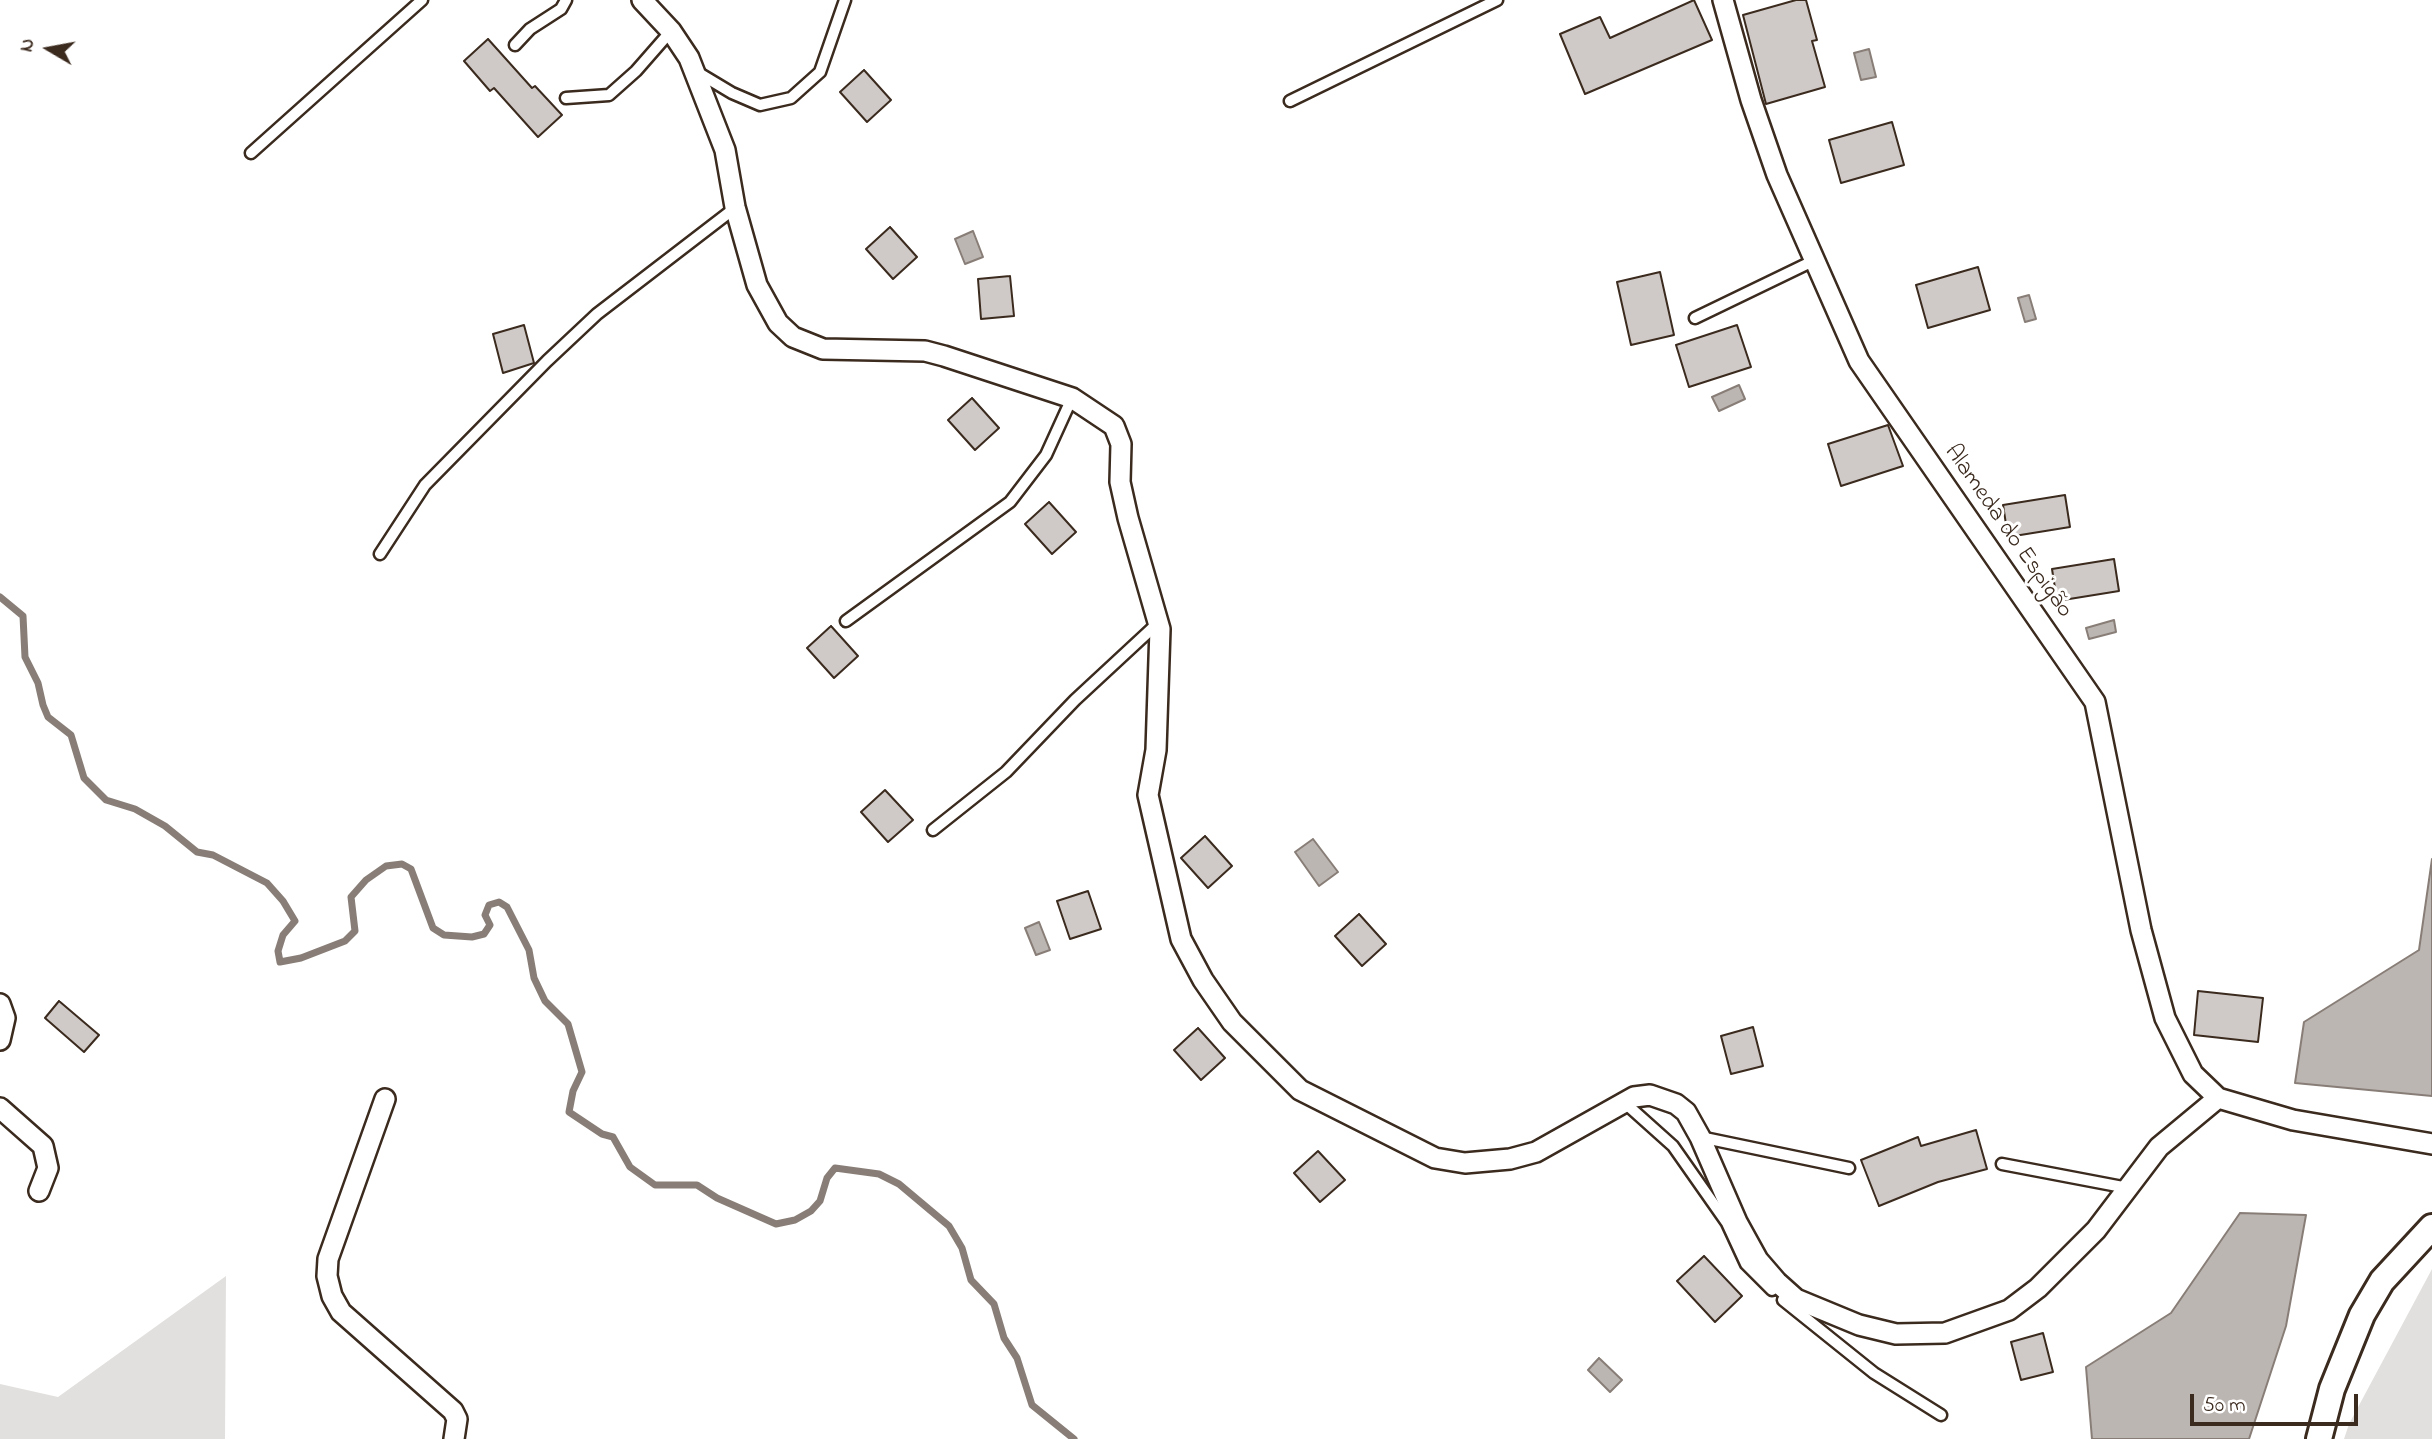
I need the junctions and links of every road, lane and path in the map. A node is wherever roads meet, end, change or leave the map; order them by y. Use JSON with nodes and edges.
{"nodes":[{"id":1,"x":422,"y":0,"type":"edge"},
{"id":2,"x":566,"y":0,"type":"edge"},
{"id":3,"x":642,"y":0,"type":"edge"},
{"id":4,"x":845,"y":0,"type":"edge"},
{"id":5,"x":1497,"y":0,"type":"edge"},
{"id":6,"x":1724,"y":0,"type":"edge"},
{"id":7,"x":671,"y":31,"type":"junction"},
{"id":8,"x":515,"y":46,"type":"dead end"},
{"id":9,"x":694,"y":70,"type":"junction"},
{"id":10,"x":566,"y":98,"type":"dead end"},
{"id":11,"x":1290,"y":101,"type":"dead end"},
{"id":12,"x":251,"y":153,"type":"dead end"},
{"id":13,"x":735,"y":207,"type":"junction"},
{"id":14,"x":1813,"y":261,"type":"junction"},
{"id":15,"x":1695,"y":318,"type":"dead end"},
{"id":16,"x":1072,"y":398,"type":"junction"},
{"id":17,"x":380,"y":554,"type":"dead end"},
{"id":18,"x":846,"y":621,"type":"dead end"},
{"id":19,"x":1158,"y":622,"type":"junction"},
{"id":20,"x":933,"y":830,"type":"dead end"},
{"id":21,"x":0,"y":1004,"type":"edge"},
{"id":22,"x":0,"y":1040,"type":"edge"},
{"id":23,"x":2218,"y":1098,"type":"junction"},
{"id":24,"x":385,"y":1099,"type":"dead end"},
{"id":25,"x":1625,"y":1103,"type":"junction"},
{"id":26,"x":0,"y":1108,"type":"edge"},
{"id":27,"x":1700,"y":1137,"type":"junction"},
{"id":28,"x":2432,"y":1144,"type":"edge"},
{"id":29,"x":2002,"y":1164,"type":"dead end"},
{"id":30,"x":1849,"y":1168,"type":"dead end"},
{"id":31,"x":2128,"y":1188,"type":"junction"},
{"id":32,"x":38,"y":1191,"type":"dead end"},
{"id":33,"x":2432,"y":1227,"type":"edge"},
{"id":34,"x":1941,"y":1415,"type":"dead end"},
{"id":35,"x":454,"y":1439,"type":"edge"},
{"id":36,"x":2319,"y":1439,"type":"edge"}],
"edges":[{"from":1,"to":12,"type":"lane"},
{"from":2,"to":8,"type":"lane"},
{"from":3,"to":7,"type":"street"},
{"from":4,"to":9,"type":"lane"},
{"from":5,"to":11,"type":"lane"},
{"from":6,"to":14,"type":"street","name":"Alameda do Espigão"},
{"from":7,"to":9,"type":"street"},
{"from":7,"to":10,"type":"lane"},
{"from":9,"to":13,"type":"street"},
{"from":13,"to":16,"type":"street"},
{"from":13,"to":17,"type":"lane"},
{"from":14,"to":15,"type":"lane"},
{"from":14,"to":23,"type":"street","name":"Alameda do Espigão"},
{"from":16,"to":18,"type":"lane"},
{"from":16,"to":19,"type":"street"},
{"from":19,"to":20,"type":"lane"},
{"from":19,"to":25,"type":"street"},
{"from":21,"to":22,"type":"street"},
{"from":23,"to":28,"type":"street"},
{"from":23,"to":31,"type":"street"},
{"from":24,"to":35,"type":"street"},
{"from":25,"to":27,"type":"street"},
{"from":25,"to":34,"type":"lane"},
{"from":26,"to":32,"type":"street"},
{"from":27,"to":30,"type":"lane"},
{"from":27,"to":31,"type":"street"},
{"from":29,"to":31,"type":"lane"},
{"from":33,"to":36,"type":"street"}]}
